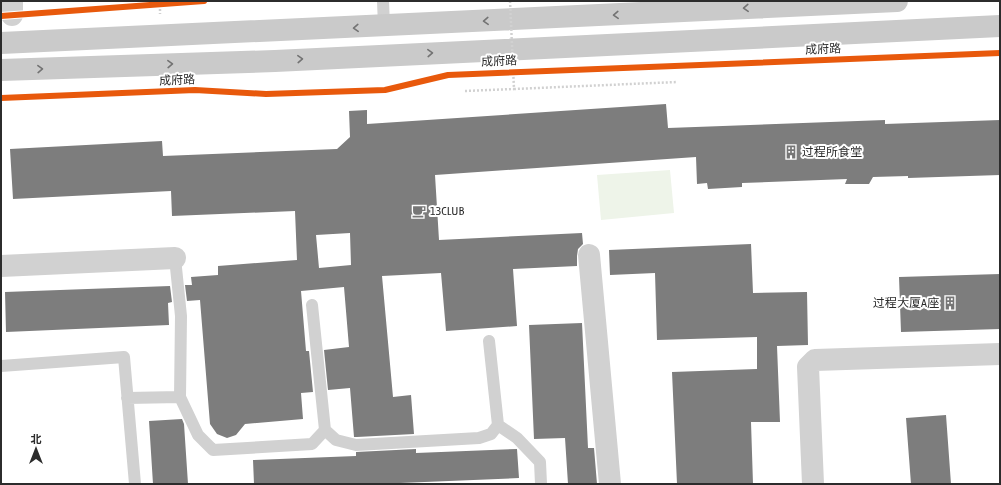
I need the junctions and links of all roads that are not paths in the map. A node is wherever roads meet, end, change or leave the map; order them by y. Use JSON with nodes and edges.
{"nodes":[{"id":1,"x":383,"y":1,"type":"edge"},
{"id":2,"x":897,"y":1,"type":"edge"},
{"id":3,"x":384,"y":26,"type":"junction"},
{"id":4,"x":1000,"y":26,"type":"edge"},
{"id":5,"x":1,"y":43,"type":"edge"},
{"id":6,"x":1,"y":70,"type":"edge"},
{"id":7,"x":589,"y":255,"type":"dead end"},
{"id":8,"x":175,"y":258,"type":"joint"},
{"id":9,"x":1,"y":266,"type":"edge"},
{"id":10,"x":312,"y":305,"type":"dead end"},
{"id":11,"x":489,"y":341,"type":"dead end"},
{"id":12,"x":1000,"y":354,"type":"edge"},
{"id":13,"x":1,"y":366,"type":"edge"},
{"id":14,"x":180,"y":397,"type":"junction"},
{"id":15,"x":127,"y":398,"type":"junction"},
{"id":16,"x":498,"y":425,"type":"junction"},
{"id":17,"x":325,"y":430,"type":"junction"},
{"id":18,"x":135,"y":484,"type":"edge"},
{"id":19,"x":541,"y":484,"type":"edge"},
{"id":20,"x":610,"y":484,"type":"edge"},
{"id":21,"x":813,"y":484,"type":"edge"}],
"edges":[{"from":1,"to":3,"type":"lane"},
{"from":2,"to":3,"type":"main road","one_way":true},
{"from":3,"to":5,"type":"main road","one_way":true},
{"from":6,"to":4,"type":"main road","name":"成府路","one_way":true},
{"from":7,"to":20,"type":"street"},
{"from":8,"to":9,"type":"street"},
{"from":8,"to":14,"type":"lane"},
{"from":10,"to":17,"type":"lane"},
{"from":11,"to":16,"type":"lane"},
{"from":12,"to":21,"type":"street"},
{"from":13,"to":15,"type":"lane"},
{"from":14,"to":15,"type":"lane"},
{"from":14,"to":17,"type":"lane"},
{"from":15,"to":18,"type":"lane"},
{"from":16,"to":17,"type":"lane"},
{"from":16,"to":19,"type":"lane"}]}
